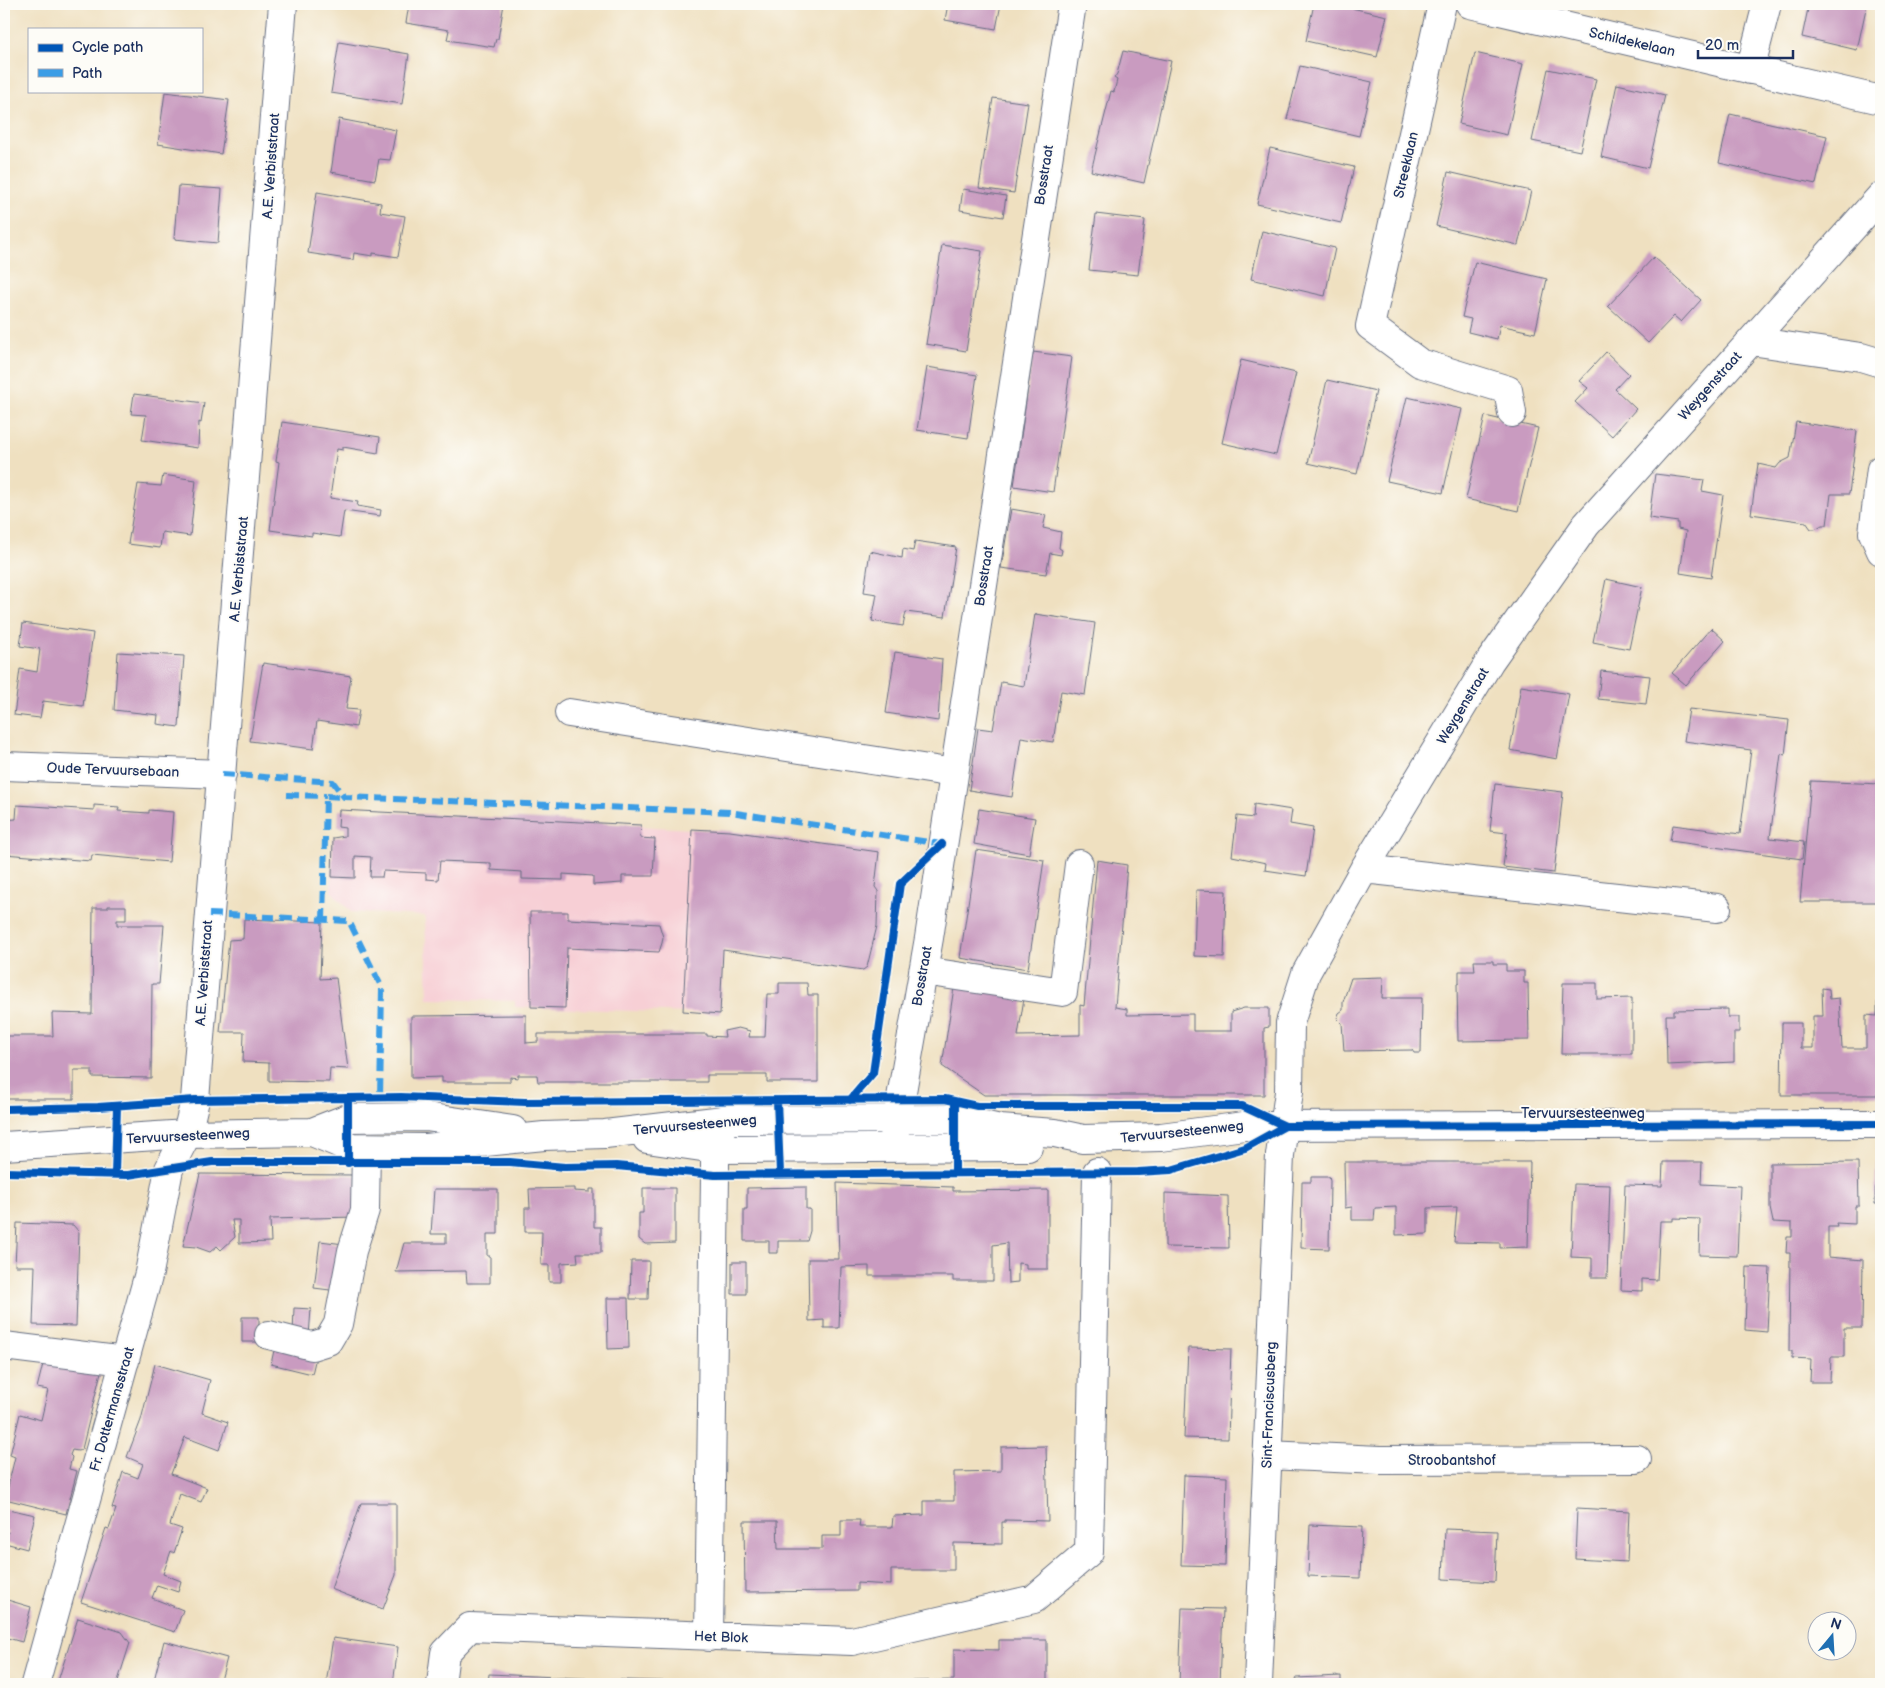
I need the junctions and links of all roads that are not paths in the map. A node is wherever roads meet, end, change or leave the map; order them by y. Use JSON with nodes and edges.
{"nodes":[{"id":1,"x":283,"y":4,"type":"edge"},
{"id":2,"x":1072,"y":4,"type":"edge"},
{"id":3,"x":1442,"y":4,"type":"edge"},
{"id":4,"x":1470,"y":4,"type":"edge"},
{"id":5,"x":1767,"y":4,"type":"edge"},
{"id":6,"x":1750,"y":70,"type":"junction"},
{"id":7,"x":1881,"y":100,"type":"edge"},
{"id":8,"x":1881,"y":196,"type":"edge"},
{"id":9,"x":1751,"y":341,"type":"junction"},
{"id":10,"x":1881,"y":363,"type":"edge"},
{"id":11,"x":1512,"y":413,"type":"dead end"},
{"id":12,"x":1881,"y":469,"type":"edge"},
{"id":13,"x":1881,"y":551,"type":"edge"},
{"id":14,"x":569,"y":713,"type":"dead end"},
{"id":15,"x":4,"y":766,"type":"edge"},
{"id":16,"x":954,"y":773,"type":"junction"},
{"id":17,"x":222,"y":774,"type":"junction"},
{"id":18,"x":1079,"y":864,"type":"dead end"},
{"id":19,"x":1364,"y":869,"type":"junction"},
{"id":20,"x":1717,"y":908,"type":"dead end"},
{"id":21,"x":923,"y":970,"type":"junction"},
{"id":22,"x":897,"y":1119,"type":"junction"},
{"id":23,"x":724,"y":1120,"type":"junction"},
{"id":24,"x":1881,"y":1124,"type":"edge"},
{"id":25,"x":1285,"y":1126,"type":"junction"},
{"id":26,"x":312,"y":1132,"type":"junction"},
{"id":27,"x":187,"y":1134,"type":"junction"},
{"id":28,"x":605,"y":1134,"type":"junction"},
{"id":29,"x":544,"y":1136,"type":"junction"},
{"id":30,"x":1083,"y":1139,"type":"junction"},
{"id":31,"x":4,"y":1146,"type":"edge"},
{"id":32,"x":892,"y":1146,"type":"junction"},
{"id":33,"x":366,"y":1148,"type":"junction"},
{"id":34,"x":715,"y":1149,"type":"junction"},
{"id":35,"x":1097,"y":1172,"type":"dead end"},
{"id":36,"x":269,"y":1335,"type":"dead end"},
{"id":37,"x":4,"y":1346,"type":"edge"},
{"id":38,"x":125,"y":1361,"type":"junction"},
{"id":39,"x":1267,"y":1455,"type":"junction"},
{"id":40,"x":1637,"y":1459,"type":"dead end"},
{"id":41,"x":709,"y":1637,"type":"junction"},
{"id":42,"x":35,"y":1684,"type":"edge"},
{"id":43,"x":441,"y":1684,"type":"edge"},
{"id":44,"x":1258,"y":1684,"type":"edge"}],
"edges":[{"from":1,"to":17,"type":"street","name":"A.E. Verbiststraat"},
{"from":2,"to":16,"type":"street","name":"Bosstraat"},
{"from":3,"to":11,"type":"street","name":"Streeklaan"},
{"from":4,"to":6,"type":"street","name":"Schildekelaan"},
{"from":5,"to":6,"type":"street"},
{"from":6,"to":7,"type":"street","name":"Schildekelaan"},
{"from":8,"to":9,"type":"street","name":"Weygenstraat"},
{"from":9,"to":10,"type":"street","name":"Weygenstraat"},
{"from":9,"to":19,"type":"street","name":"Weygenstraat"},
{"from":12,"to":13,"type":"street"},
{"from":14,"to":16,"type":"street"},
{"from":15,"to":17,"type":"street","name":"Oude Tervuursebaan"},
{"from":16,"to":21,"type":"street","name":"Bosstraat"},
{"from":17,"to":27,"type":"street","name":"A.E. Verbiststraat"},
{"from":18,"to":21,"type":"street"},
{"from":19,"to":20,"type":"street"},
{"from":19,"to":25,"type":"street","name":"Weygenstraat"},
{"from":21,"to":22,"type":"street","name":"Bosstraat"},
{"from":22,"to":23,"type":"street","name":"Tervuursesteenweg"},
{"from":22,"to":30,"type":"street","name":"Tervuursesteenweg"},
{"from":22,"to":32,"type":"street","name":"Bosstraat"},
{"from":23,"to":28,"type":"street","name":"Tervuursesteenweg"},
{"from":23,"to":34,"type":"street"},
{"from":24,"to":25,"type":"street","name":"Tervuursesteenweg"},
{"from":25,"to":30,"type":"street","name":"Tervuursesteenweg"},
{"from":25,"to":39,"type":"street","name":"Sint-Franciscusberg"},
{"from":26,"to":27,"type":"street","name":"Tervuursesteenweg"},
{"from":26,"to":29,"type":"street","name":"Tervuursesteenweg"},
{"from":26,"to":33,"type":"street","name":"Tervuursesteenweg"},
{"from":27,"to":31,"type":"street","name":"Tervuursesteenweg"},
{"from":27,"to":38,"type":"street","name":"Fr. Dottermansstraat"},
{"from":28,"to":29,"type":"street","name":"Tervuursesteenweg"},
{"from":28,"to":34,"type":"street","name":"Tervuursesteenweg"},
{"from":29,"to":33,"type":"street","name":"Tervuursesteenweg"},
{"from":30,"to":32,"type":"street","name":"Tervuursesteenweg"},
{"from":32,"to":34,"type":"street","name":"Tervuursesteenweg"},
{"from":33,"to":36,"type":"street"},
{"from":34,"to":41,"type":"street"},
{"from":35,"to":41,"type":"street","name":"Het Blok"},
{"from":37,"to":38,"type":"street"},
{"from":38,"to":42,"type":"street","name":"Fr. Dottermansstraat"},
{"from":39,"to":40,"type":"street","name":"Stroobantshof"},
{"from":39,"to":44,"type":"street","name":"Sint-Franciscusberg"},
{"from":41,"to":43,"type":"street","name":"Het Blok"}]}
